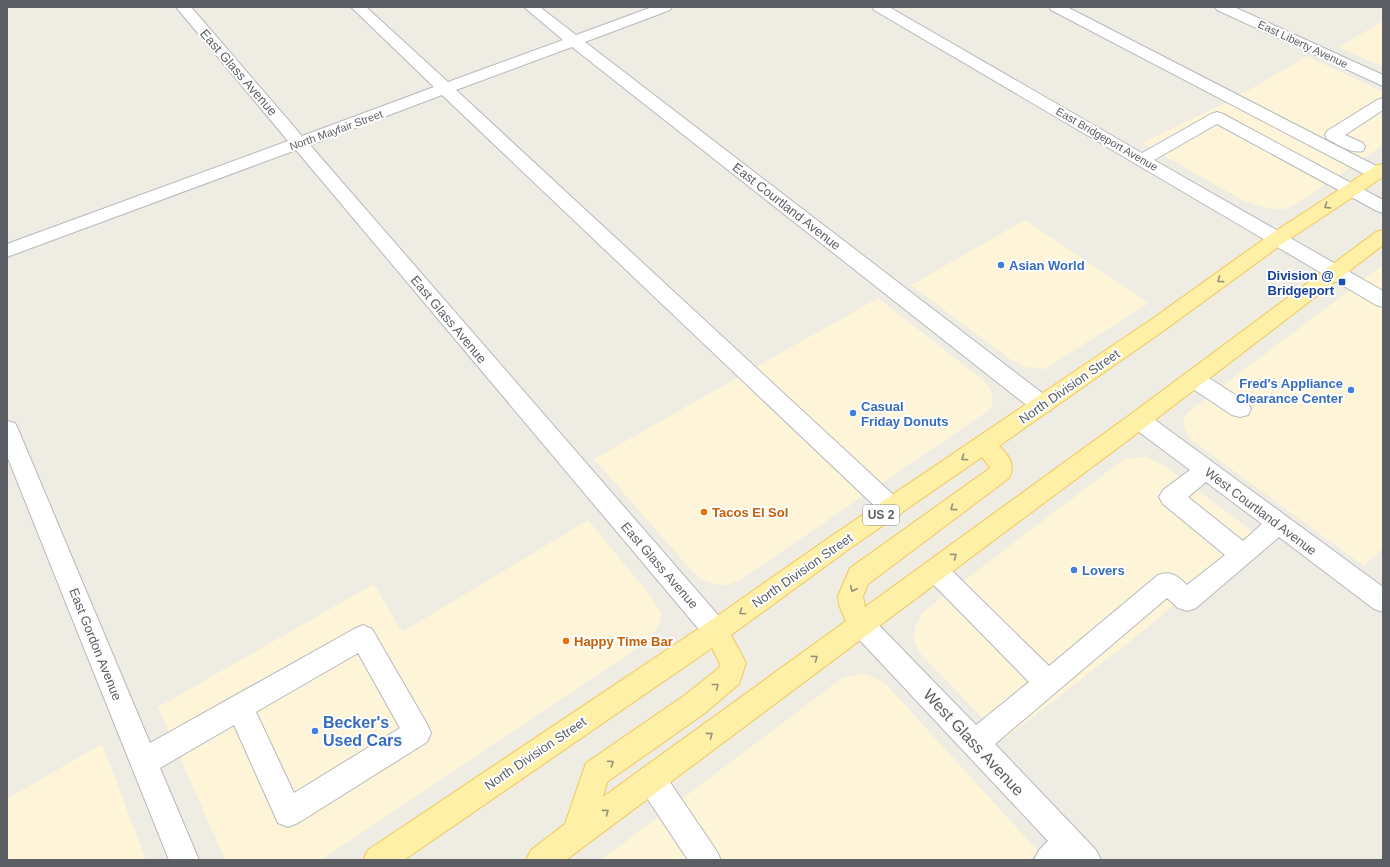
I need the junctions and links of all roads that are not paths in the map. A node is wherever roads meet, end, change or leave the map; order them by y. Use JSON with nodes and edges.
{"nodes":[{"id":1,"x":183,"y":7,"type":"edge"},
{"id":2,"x":358,"y":7,"type":"edge"},
{"id":3,"x":531,"y":7,"type":"edge"},
{"id":4,"x":665,"y":7,"type":"edge"},
{"id":5,"x":879,"y":7,"type":"edge"},
{"id":6,"x":1056,"y":7,"type":"edge"},
{"id":7,"x":1222,"y":7,"type":"edge"},
{"id":8,"x":1253,"y":7,"type":"edge"},
{"id":9,"x":1239,"y":15,"type":"junction"},
{"id":10,"x":574,"y":41,"type":"junction"},
{"id":11,"x":1383,"y":81,"type":"edge"},
{"id":12,"x":445,"y":89,"type":"junction"},
{"id":13,"x":1383,"y":103,"type":"edge"},
{"id":14,"x":300,"y":143,"type":"junction"},
{"id":15,"x":1143,"y":160,"type":"junction"},
{"id":16,"x":1381,"y":168,"type":"edge"},
{"id":17,"x":1353,"y":189,"type":"junction"},
{"id":18,"x":1383,"y":207,"type":"edge"},
{"id":19,"x":1383,"y":236,"type":"edge"},
{"id":20,"x":1278,"y":238,"type":"junction"},
{"id":21,"x":7,"y":251,"type":"edge"},
{"id":22,"x":1335,"y":271,"type":"junction"},
{"id":23,"x":1383,"y":300,"type":"edge"},
{"id":24,"x":1194,"y":379,"type":"junction"},
{"id":25,"x":1042,"y":405,"type":"junction"},
{"id":26,"x":1240,"y":409,"type":"dead end"},
{"id":27,"x":1139,"y":420,"type":"junction"},
{"id":28,"x":7,"y":429,"type":"edge"},
{"id":29,"x":983,"y":445,"type":"junction"},
{"id":30,"x":1206,"y":470,"type":"junction"},
{"id":31,"x":892,"y":508,"type":"junction"},
{"id":32,"x":1278,"y":524,"type":"junction"},
{"id":33,"x":1243,"y":555,"type":"junction"},
{"id":34,"x":935,"y":570,"type":"junction"},
{"id":35,"x":1383,"y":602,"type":"edge"},
{"id":36,"x":861,"y":624,"type":"junction"},
{"id":37,"x":716,"y":631,"type":"junction"},
{"id":38,"x":1048,"y":683,"type":"junction"},
{"id":39,"x":240,"y":707,"type":"junction"},
{"id":40,"x":975,"y":743,"type":"junction"},
{"id":41,"x":144,"y":762,"type":"junction"},
{"id":42,"x":651,"y":779,"type":"junction"},
{"id":43,"x":577,"y":833,"type":"junction"},
{"id":44,"x":1068,"y":854,"type":"edge"},
{"id":45,"x":184,"y":860,"type":"edge"},
{"id":46,"x":378,"y":860,"type":"edge"},
{"id":47,"x":541,"y":860,"type":"edge"},
{"id":48,"x":706,"y":860,"type":"edge"}],
"edges":[{"from":1,"to":14,"type":"street","name":"East Glass Avenue"},
{"from":2,"to":12,"type":"street"},
{"from":3,"to":10,"type":"street","name":"East Courtland Avenue"},
{"from":4,"to":10,"type":"street","name":"North Mayfair Street"},
{"from":5,"to":15,"type":"street","name":"East Bridgeport Avenue"},
{"from":6,"to":16,"type":"street"},
{"from":7,"to":9,"type":"street","name":"East Liberty Avenue"},
{"from":8,"to":9,"type":"street"},
{"from":9,"to":11,"type":"street","name":"East Liberty Avenue"},
{"from":10,"to":12,"type":"street","name":"North Mayfair Street"},
{"from":10,"to":25,"type":"street","name":"East Courtland Avenue"},
{"from":12,"to":14,"type":"street","name":"North Mayfair Street"},
{"from":12,"to":31,"type":"street"},
{"from":13,"to":16,"type":"street"},
{"from":14,"to":21,"type":"street","name":"North Mayfair Street"},
{"from":14,"to":37,"type":"street","name":"East Glass Avenue"},
{"from":15,"to":17,"type":"street"},
{"from":15,"to":20,"type":"street","name":"East Bridgeport Avenue"},
{"from":16,"to":17,"type":"main road","name":"North Division Street","number":"US 2"},
{"from":17,"to":18,"type":"street"},
{"from":17,"to":20,"type":"main road","name":"North Division Street","number":"US 2","one_way":true},
{"from":19,"to":22,"type":"main road"},
{"from":20,"to":22,"type":"street","name":"East Bridgeport Avenue"},
{"from":20,"to":25,"type":"main road","name":"North Division Street","number":"US 2","one_way":true},
{"from":22,"to":23,"type":"street","name":"East Bridgeport Avenue"},
{"from":22,"to":24,"type":"main road"},
{"from":24,"to":26,"type":"street"},
{"from":24,"to":27,"type":"main road"},
{"from":25,"to":29,"type":"main road","name":"North Division Street","number":"US 2"},
{"from":27,"to":30,"type":"street","name":"West Courtland Avenue"},
{"from":34,"to":27,"type":"main road","one_way":true},
{"from":28,"to":41,"type":"street","name":"East Gordon Avenue"},
{"from":29,"to":31,"type":"main road","name":"North Division Street","number":"US 2","one_way":true},
{"from":29,"to":36,"type":"main road","one_way":true},
{"from":30,"to":32,"type":"street","name":"West Courtland Avenue"},
{"from":30,"to":33,"type":"street"},
{"from":31,"to":37,"type":"main road","name":"North Division Street","number":"US 2","one_way":true},
{"from":32,"to":33,"type":"street"},
{"from":32,"to":35,"type":"street","name":"West Courtland Avenue"},
{"from":33,"to":38,"type":"street"},
{"from":34,"to":36,"type":"main road"},
{"from":34,"to":38,"type":"street"},
{"from":36,"to":40,"type":"street","name":"West Glass Avenue"},
{"from":42,"to":36,"type":"main road","one_way":true},
{"from":43,"to":37,"type":"main road","one_way":true},
{"from":37,"to":46,"type":"main road","name":"North Division Street","number":"US 2"},
{"from":38,"to":40,"type":"street"},
{"from":39,"to":39,"type":"street"},
{"from":39,"to":41,"type":"street"},
{"from":40,"to":44,"type":"street","name":"West Glass Avenue"},
{"from":41,"to":45,"type":"street","name":"East Gordon Avenue"},
{"from":43,"to":42,"type":"main road","one_way":true},
{"from":42,"to":48,"type":"street"},
{"from":43,"to":47,"type":"main road"}]}
